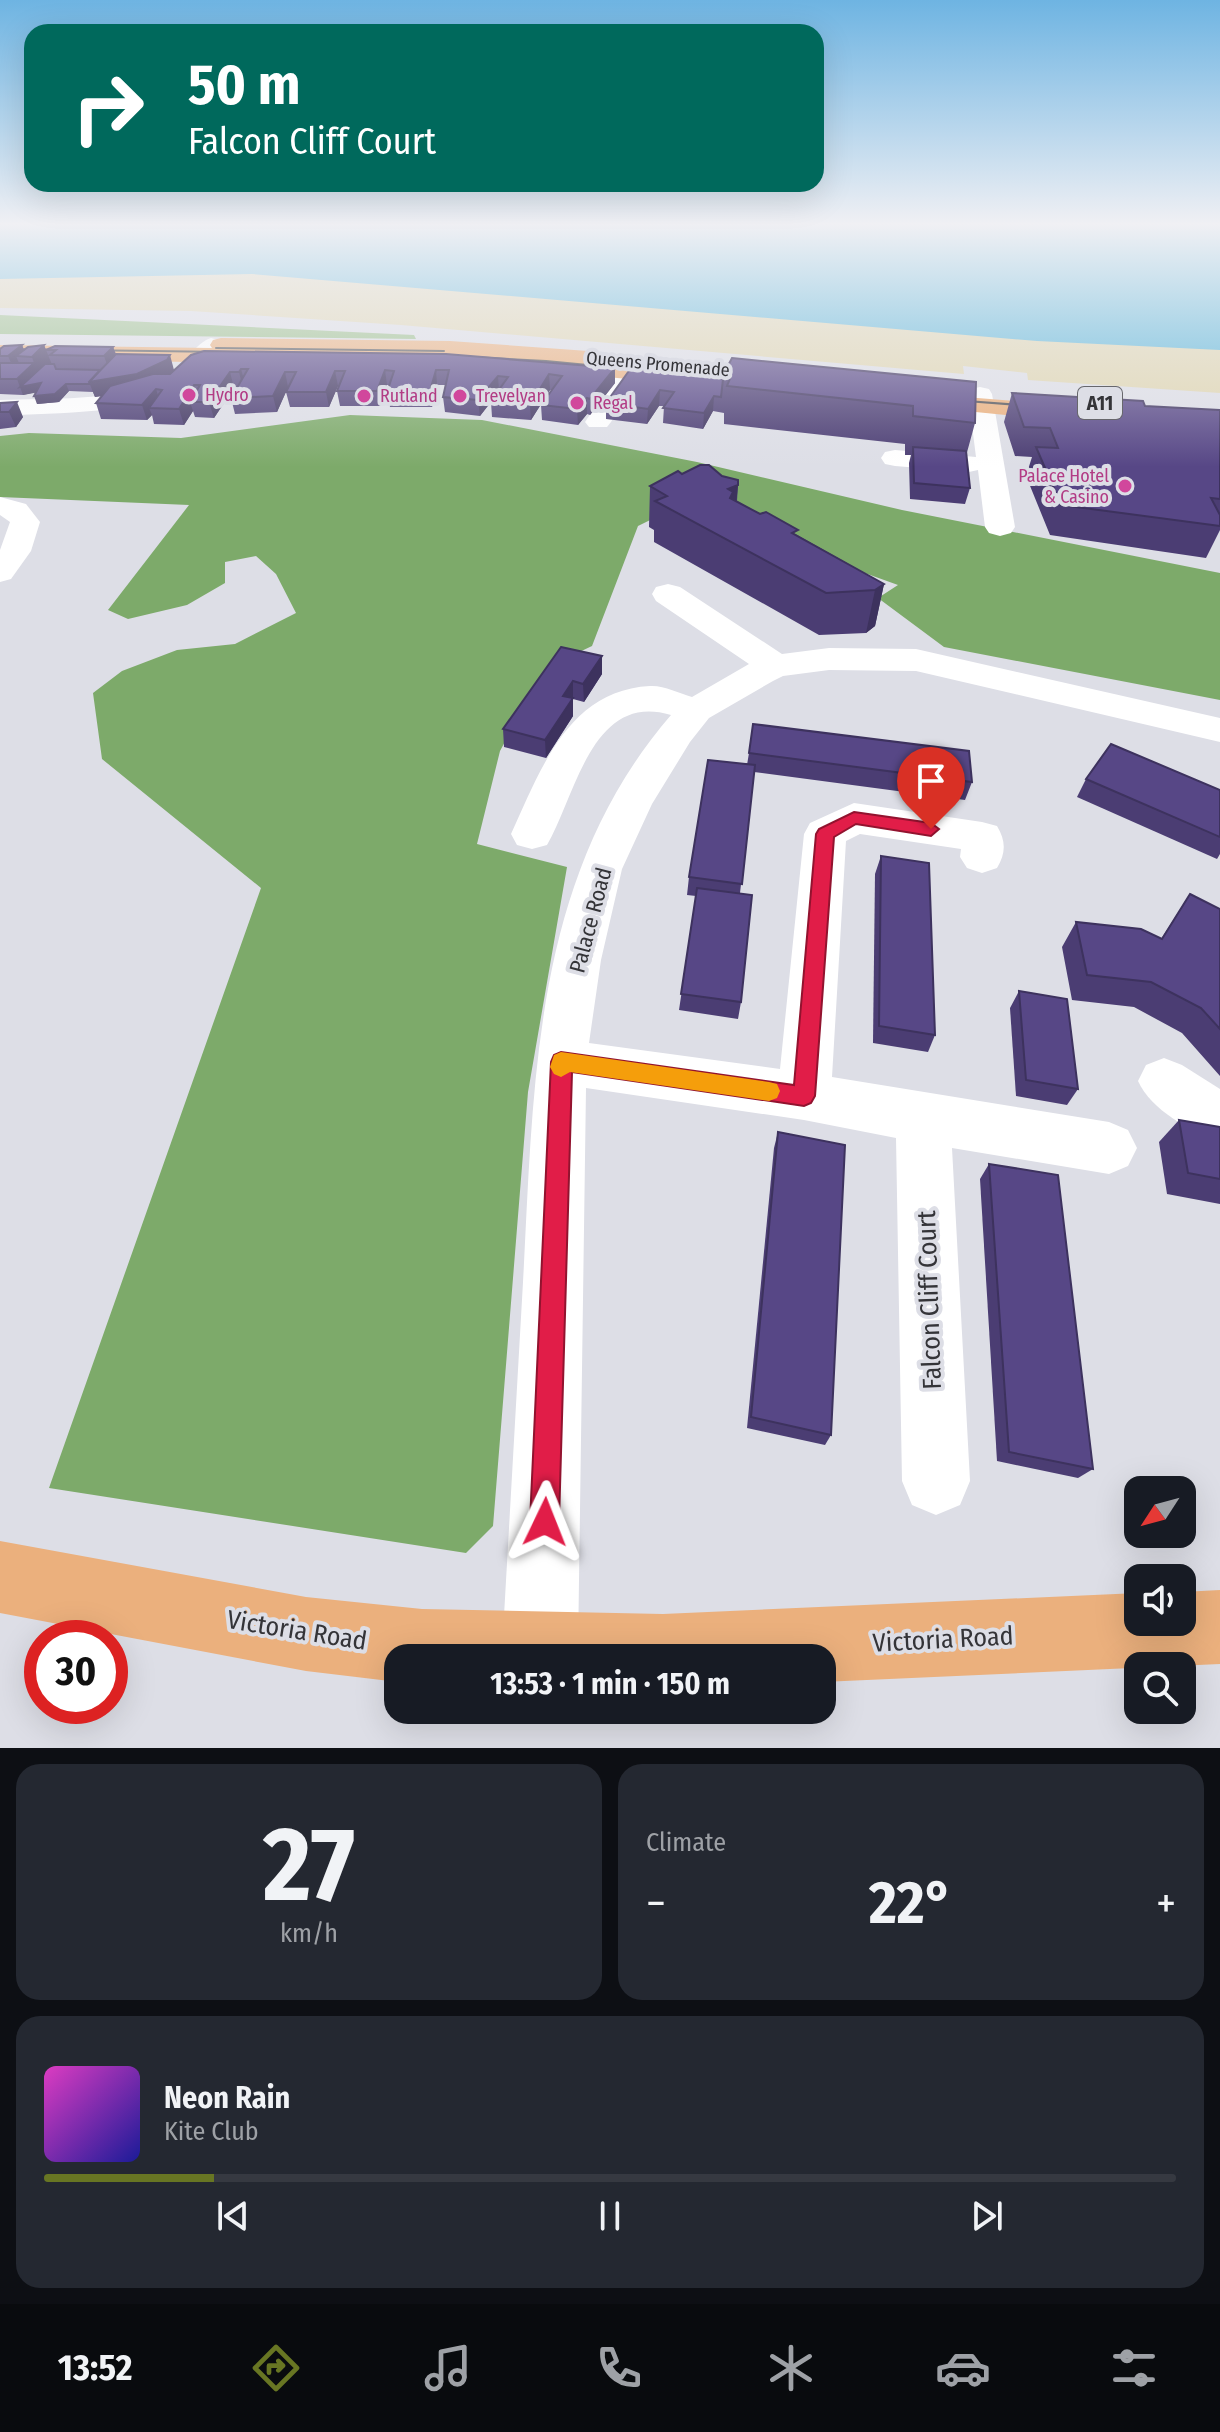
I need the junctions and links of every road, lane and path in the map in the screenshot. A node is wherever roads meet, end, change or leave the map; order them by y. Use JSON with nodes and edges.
{"nodes":[{"id":1,"x":0,"y":341,"type":"edge"},
{"id":2,"x":207,"y":350,"type":"junction"},
{"id":3,"x":0,"y":352,"type":"edge"},
{"id":4,"x":630,"y":372,"type":"junction"},
{"id":5,"x":896,"y":392,"type":"edge"},
{"id":6,"x":114,"y":398,"type":"junction"},
{"id":7,"x":981,"y":400,"type":"junction"},
{"id":8,"x":0,"y":408,"type":"edge"},
{"id":9,"x":1085,"y":408,"type":"edge"},
{"id":10,"x":598,"y":422,"type":"dead end"},
{"id":11,"x":79,"y":430,"type":"dead end"},
{"id":12,"x":895,"y":458,"type":"dead end"},
{"id":13,"x":991,"y":466,"type":"junction"},
{"id":14,"x":0,"y":506,"type":"edge"},
{"id":15,"x":1000,"y":527,"type":"dead end"},
{"id":16,"x":0,"y":572,"type":"edge"},
{"id":17,"x":668,"y":594,"type":"dead end"},
{"id":18,"x":775,"y":666,"type":"junction"},
{"id":19,"x":696,"y":710,"type":"junction"},
{"id":20,"x":1220,"y":730,"type":"edge"},
{"id":21,"x":532,"y":834,"type":"dead end"},
{"id":22,"x":982,"y":857,"type":"dead end"},
{"id":23,"x":561,"y":1062,"type":"junction"},
{"id":24,"x":1164,"y":1081,"type":"dead end"},
{"id":25,"x":804,"y":1096,"type":"junction"},
{"id":26,"x":1220,"y":1118,"type":"edge"},
{"id":27,"x":923,"y":1119,"type":"junction"},
{"id":28,"x":1109,"y":1148,"type":"dead end"},
{"id":29,"x":936,"y":1481,"type":"dead end"},
{"id":30,"x":0,"y":1577,"type":"edge"},
{"id":31,"x":1220,"y":1627,"type":"edge"},
{"id":32,"x":395,"y":1644,"type":"edge"},
{"id":33,"x":540,"y":1644,"type":"edge"},
{"id":34,"x":836,"y":1644,"type":"edge"}],
"edges":[{"from":1,"to":2,"type":"main road","name":"Queens Promenade"},
{"from":2,"to":3,"type":"main road","name":"Queens Promenade"},
{"from":2,"to":4,"type":"main road","name":"Queens Promenade"},
{"from":2,"to":4,"type":"main road","name":"Queens Promenade"},
{"from":2,"to":6,"type":"street"},
{"from":4,"to":10,"type":"street"},
{"from":5,"to":7,"type":"main road","number":"A11"},
{"from":6,"to":8,"type":"street"},
{"from":6,"to":11,"type":"street"},
{"from":7,"to":9,"type":"main road","number":"A11"},
{"from":7,"to":13,"type":"street"},
{"from":12,"to":13,"type":"street"},
{"from":13,"to":15,"type":"street"},
{"from":14,"to":16,"type":"street"},
{"from":17,"to":18,"type":"street"},
{"from":18,"to":19,"type":"street","name":"Palace Road"},
{"from":18,"to":20,"type":"street","name":"Palace Road"},
{"from":19,"to":21,"type":"street"},
{"from":19,"to":23,"type":"street","name":"Palace Road"},
{"from":22,"to":25,"type":"street"},
{"from":23,"to":25,"type":"street"},
{"from":23,"to":33,"type":"street","name":"Palace Road"},
{"from":24,"to":26,"type":"street"},
{"from":25,"to":27,"type":"street"},
{"from":27,"to":28,"type":"street"},
{"from":27,"to":29,"type":"street","name":"Falcon Cliff Court"},
{"from":30,"to":32,"type":"main road","name":"Victoria Road"},
{"from":31,"to":34,"type":"main road","name":"Victoria Road"}]}
